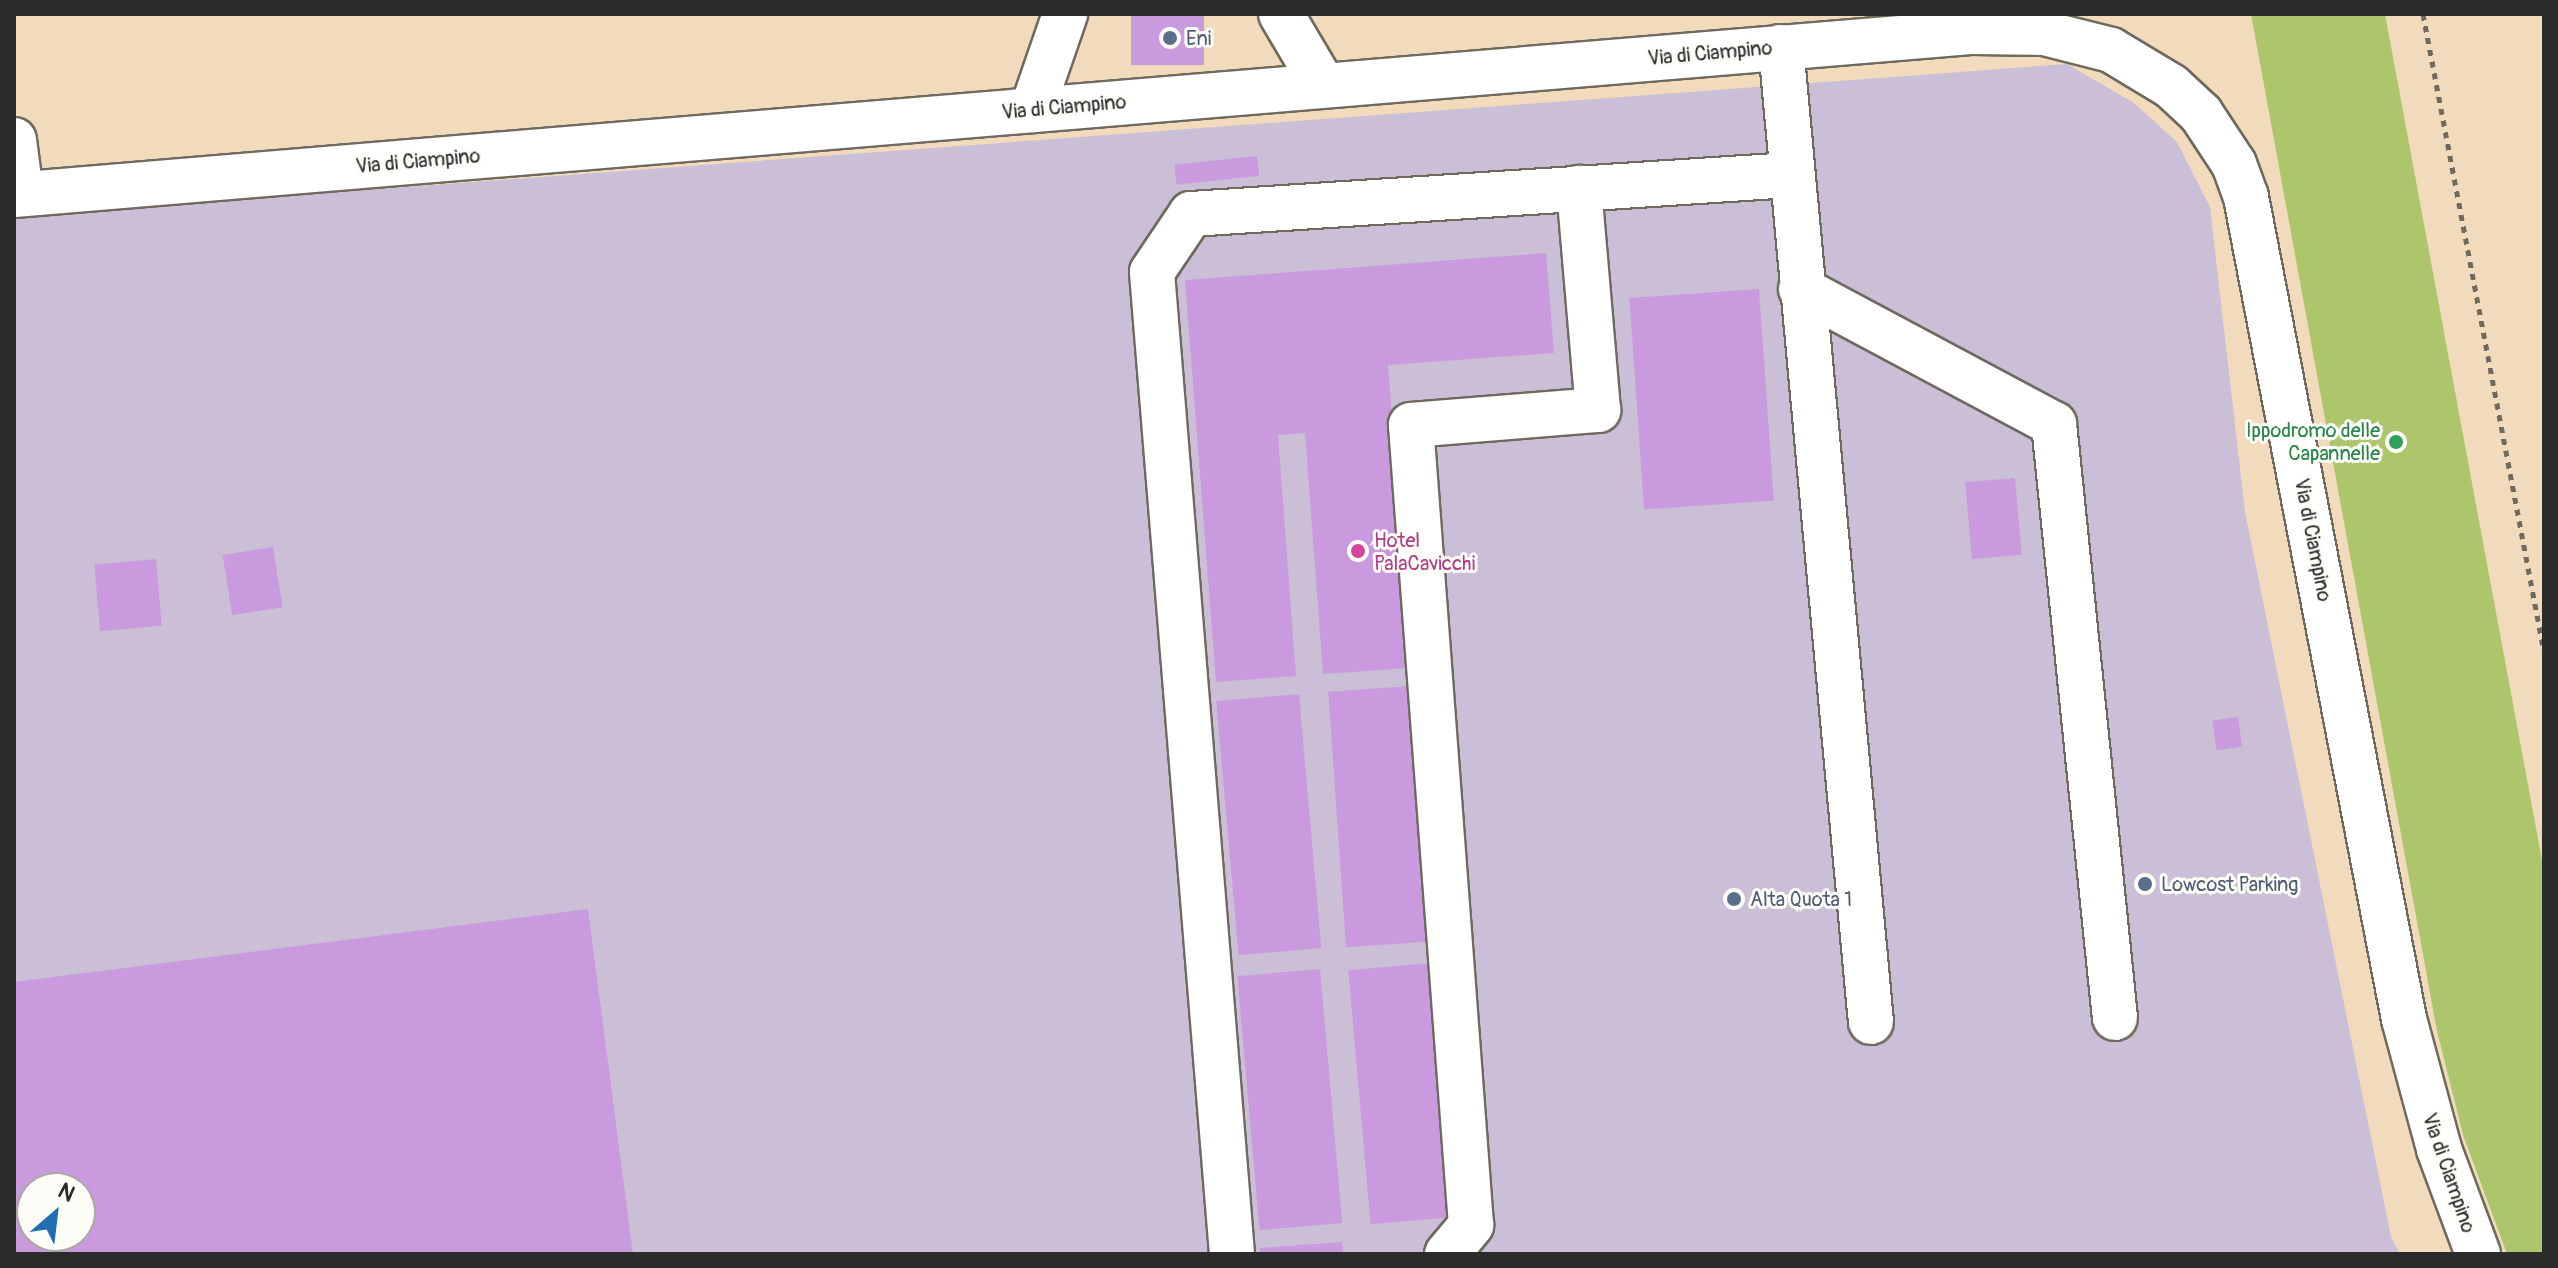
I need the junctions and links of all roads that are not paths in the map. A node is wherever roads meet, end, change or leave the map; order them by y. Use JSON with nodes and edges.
{"nodes":[{"id":1,"x":1065,"y":14,"type":"edge"},
{"id":2,"x":1281,"y":14,"type":"edge"},
{"id":3,"x":1781,"y":47,"type":"junction"},
{"id":4,"x":1323,"y":85,"type":"junction"},
{"id":5,"x":1032,"y":110,"type":"junction"},
{"id":6,"x":14,"y":140,"type":"edge"},
{"id":7,"x":1791,"y":175,"type":"junction"},
{"id":8,"x":1579,"y":188,"type":"junction"},
{"id":9,"x":16,"y":194,"type":"edge"},
{"id":10,"x":1801,"y":289,"type":"junction"},
{"id":11,"x":2115,"y":1018,"type":"dead end"},
{"id":12,"x":1871,"y":1022,"type":"dead end"},
{"id":13,"x":1232,"y":1254,"type":"edge"},
{"id":14,"x":1447,"y":1254,"type":"edge"},
{"id":15,"x":2478,"y":1254,"type":"edge"}],
"edges":[{"from":1,"to":5,"type":"street"},
{"from":2,"to":4,"type":"street"},
{"from":3,"to":4,"type":"street","name":"Via di Ciampino"},
{"from":3,"to":7,"type":"street"},
{"from":3,"to":15,"type":"street","name":"Via di Ciampino"},
{"from":4,"to":5,"type":"street","name":"Via di Ciampino"},
{"from":5,"to":9,"type":"street","name":"Via di Ciampino"},
{"from":6,"to":9,"type":"street"},
{"from":7,"to":8,"type":"street"},
{"from":7,"to":10,"type":"street"},
{"from":8,"to":13,"type":"street"},
{"from":8,"to":14,"type":"street"},
{"from":10,"to":11,"type":"street"},
{"from":10,"to":12,"type":"street"}]}
